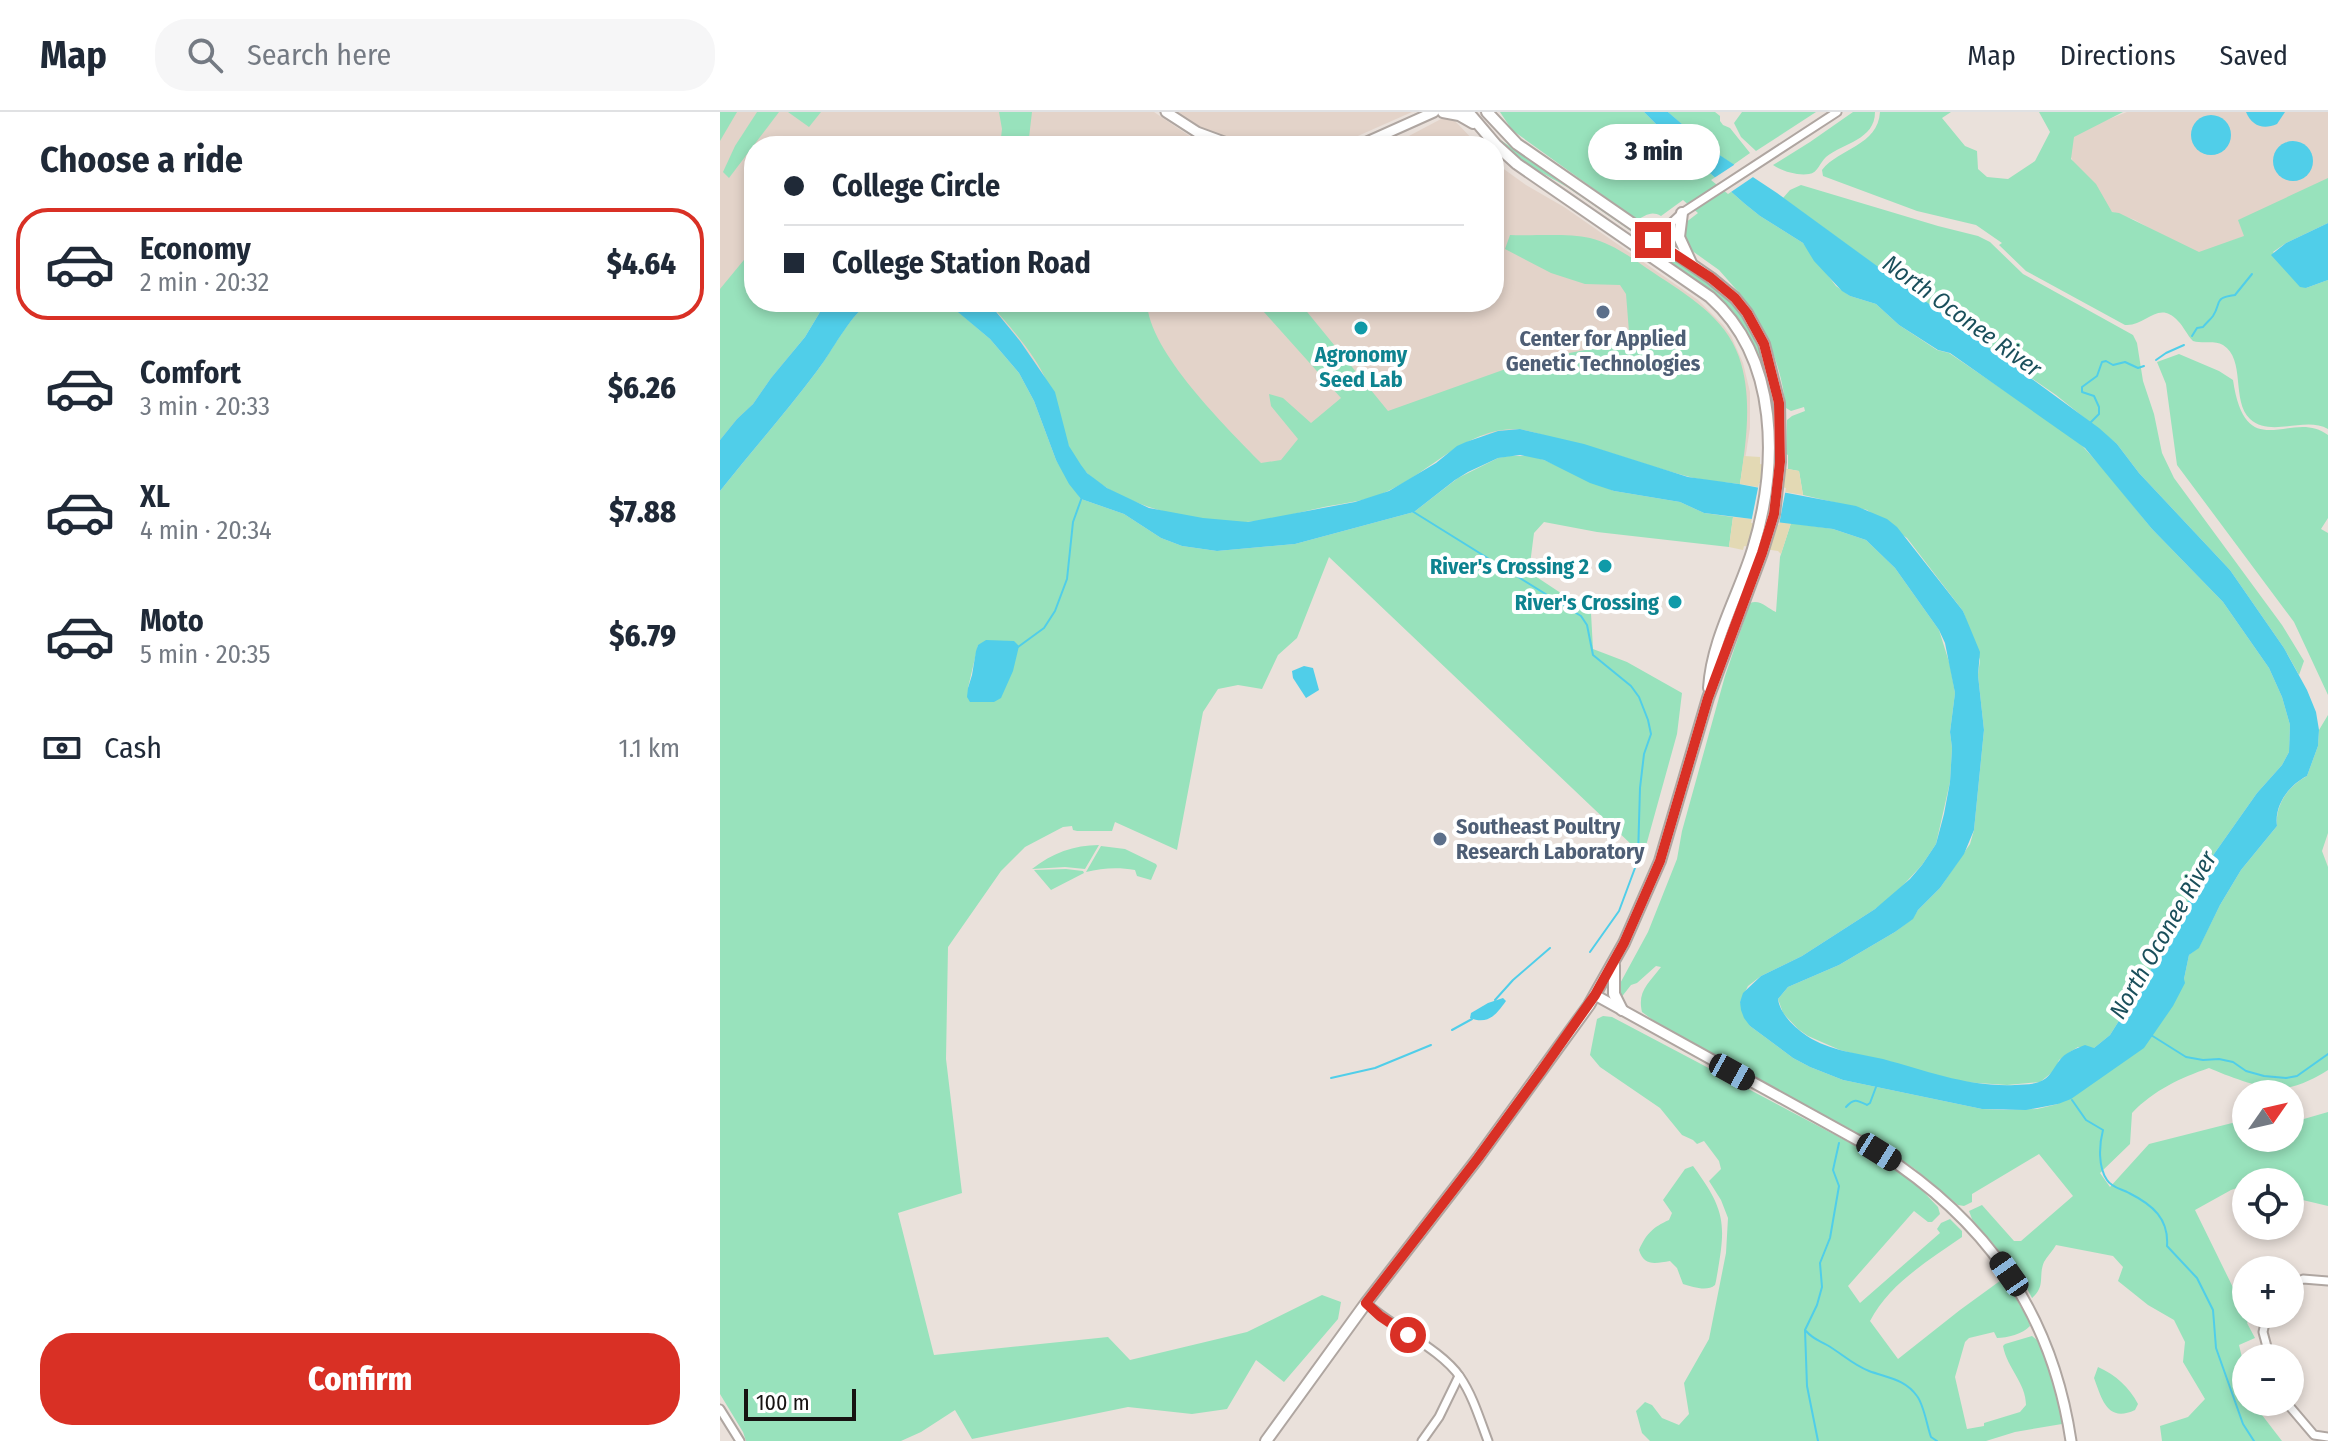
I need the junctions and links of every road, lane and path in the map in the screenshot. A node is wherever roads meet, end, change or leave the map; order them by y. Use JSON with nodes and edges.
{"nodes":[{"id":1,"x":1166,"y":112,"type":"edge"},
{"id":2,"x":1434,"y":112,"type":"edge"},
{"id":3,"x":1443,"y":112,"type":"edge"},
{"id":4,"x":1468,"y":112,"type":"edge"},
{"id":5,"x":1487,"y":112,"type":"edge"},
{"id":6,"x":1837,"y":112,"type":"edge"},
{"id":7,"x":1478,"y":126,"type":"junction"},
{"id":8,"x":1208,"y":136,"type":"edge"},
{"id":9,"x":1380,"y":136,"type":"edge"},
{"id":10,"x":1487,"y":136,"type":"edge"},
{"id":11,"x":1504,"y":152,"type":"edge"},
{"id":12,"x":1682,"y":213,"type":"junction"},
{"id":13,"x":1653,"y":240,"type":"junction"},
{"id":14,"x":1645,"y":252,"type":"junction"},
{"id":15,"x":1692,"y":265,"type":"junction"},
{"id":16,"x":1775,"y":462,"type":"junction"},
{"id":17,"x":1614,"y":963,"type":"junction"},
{"id":18,"x":1595,"y":995,"type":"junction"},
{"id":19,"x":1622,"y":1010,"type":"junction"},
{"id":20,"x":2304,"y":1279,"type":"edge"},
{"id":21,"x":2328,"y":1281,"type":"edge"},
{"id":22,"x":1366,"y":1303,"type":"junction"},
{"id":23,"x":1459,"y":1376,"type":"junction"},
{"id":24,"x":720,"y":1409,"type":"edge"},
{"id":25,"x":2298,"y":1416,"type":"edge"},
{"id":26,"x":2328,"y":1437,"type":"edge"},
{"id":27,"x":740,"y":1441,"type":"edge"},
{"id":28,"x":1266,"y":1441,"type":"edge"},
{"id":29,"x":1422,"y":1441,"type":"edge"},
{"id":30,"x":1488,"y":1441,"type":"edge"},
{"id":31,"x":2071,"y":1441,"type":"edge"}],
"edges":[{"from":1,"to":8,"type":"street"},
{"from":2,"to":9,"type":"street"},
{"from":3,"to":7,"type":"main road"},
{"from":4,"to":7,"type":"main road"},
{"from":5,"to":13,"type":"main road"},
{"from":6,"to":12,"type":"street"},
{"from":7,"to":10,"type":"main road"},
{"from":11,"to":14,"type":"main road"},
{"from":12,"to":13,"type":"street"},
{"from":12,"to":15,"type":"main road"},
{"from":13,"to":14,"type":"street"},
{"from":13,"to":15,"type":"main road"},
{"from":14,"to":16,"type":"main road"},
{"from":15,"to":16,"type":"main road"},
{"from":16,"to":17,"type":"main road"},
{"from":17,"to":18,"type":"main road"},
{"from":17,"to":19,"type":"main road"},
{"from":18,"to":19,"type":"street"},
{"from":18,"to":22,"type":"main road"},
{"from":19,"to":31,"type":"street"},
{"from":20,"to":21,"type":"street"},
{"from":22,"to":23,"type":"street"},
{"from":22,"to":28,"type":"main road"},
{"from":23,"to":29,"type":"street"},
{"from":23,"to":30,"type":"street"},
{"from":24,"to":27,"type":"street"},
{"from":25,"to":26,"type":"street"}]}
